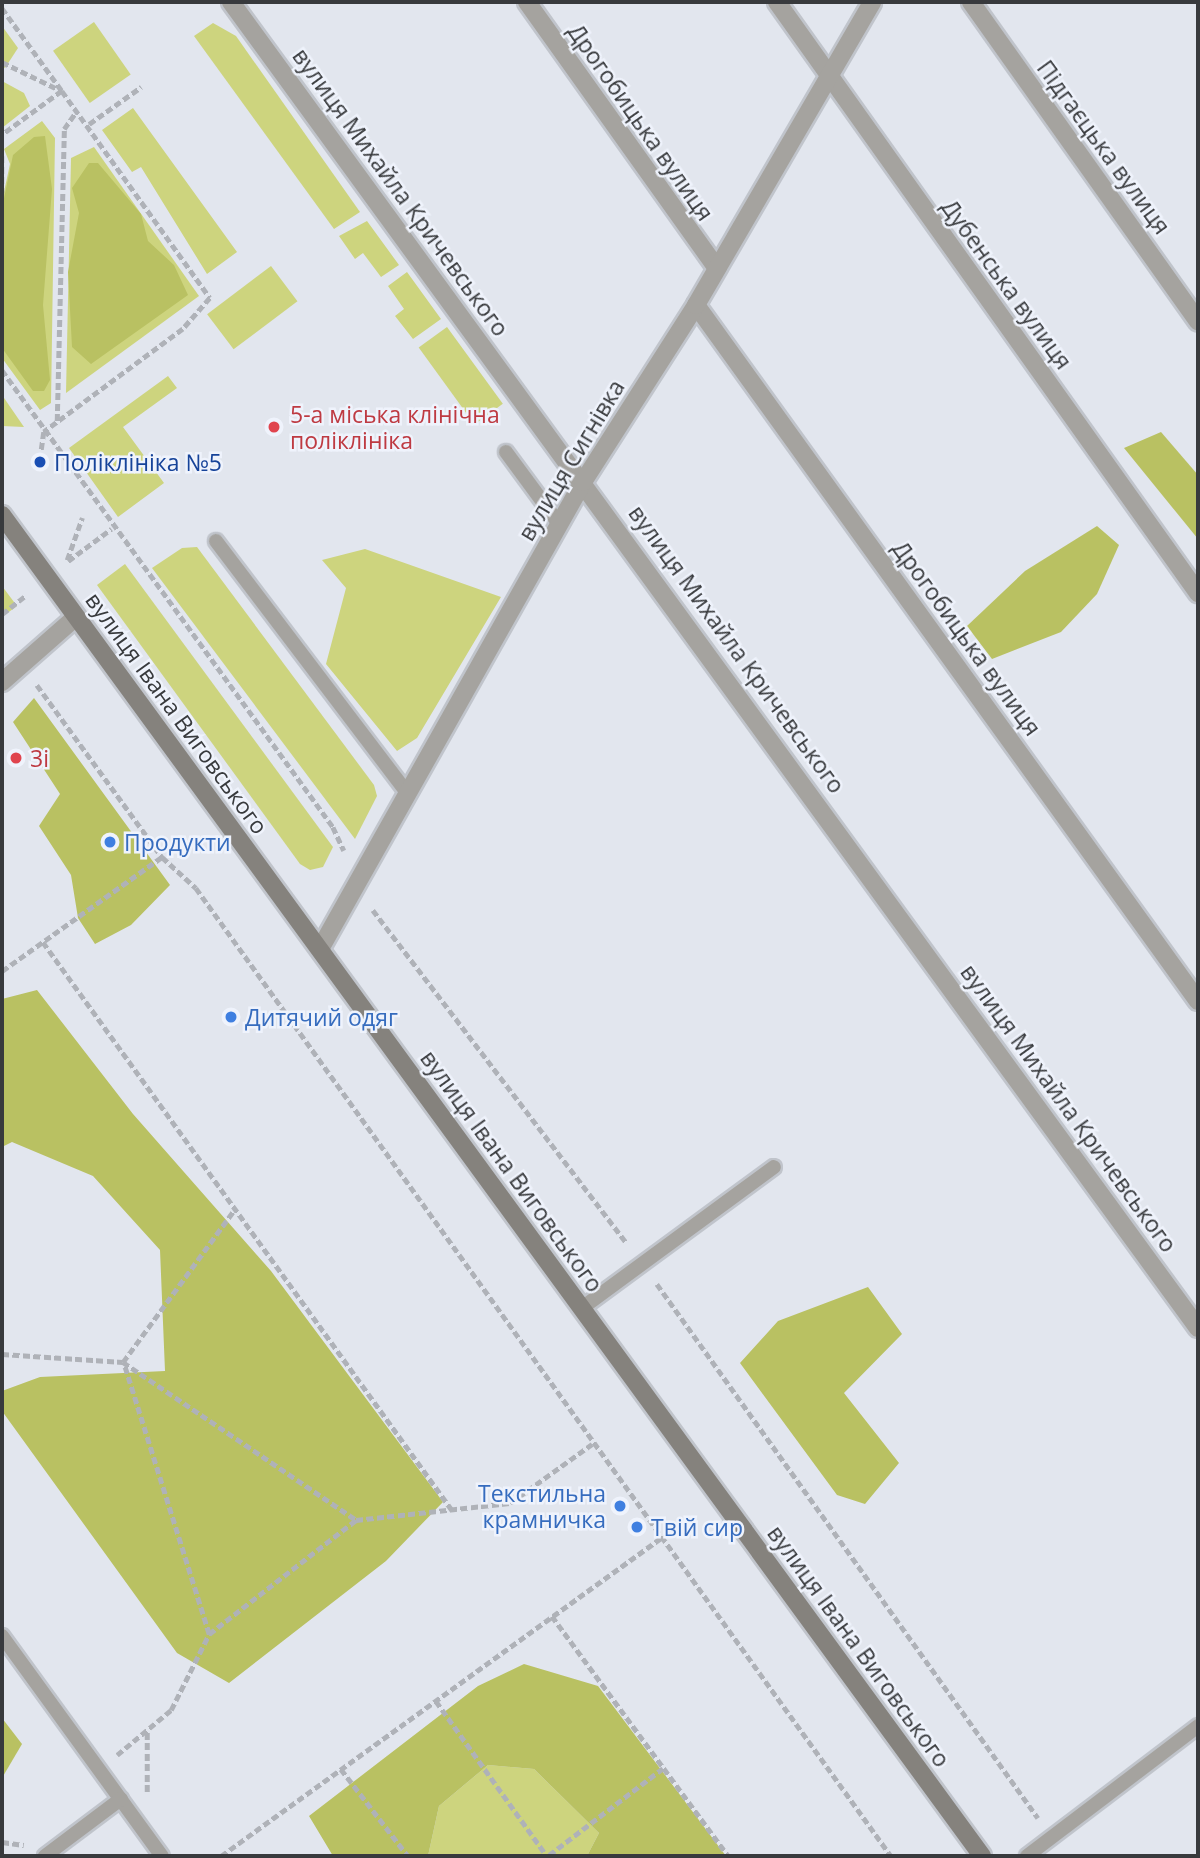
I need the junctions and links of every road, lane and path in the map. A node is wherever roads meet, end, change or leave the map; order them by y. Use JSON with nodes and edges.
{"nodes":[{"id":1,"x":231,"y":2,"type":"edge"},
{"id":2,"x":527,"y":2,"type":"edge"},
{"id":3,"x":776,"y":2,"type":"edge"},
{"id":4,"x":872,"y":2,"type":"edge"},
{"id":5,"x":971,"y":2,"type":"edge"},
{"id":6,"x":2,"y":8,"type":"edge"},
{"id":7,"x":2,"y":62,"type":"edge"},
{"id":8,"x":827,"y":75,"type":"junction"},
{"id":9,"x":141,"y":87,"type":"dead end"},
{"id":10,"x":62,"y":91,"type":"junction"},
{"id":11,"x":76,"y":111,"type":"junction"},
{"id":12,"x":89,"y":124,"type":"junction"},
{"id":13,"x":2,"y":135,"type":"edge"},
{"id":14,"x":2,"y":156,"type":"edge"},
{"id":15,"x":2,"y":193,"type":"edge"},
{"id":16,"x":716,"y":268,"type":"junction"},
{"id":17,"x":696,"y":305,"type":"junction"},
{"id":18,"x":1198,"y":321,"type":"edge"},
{"id":19,"x":2,"y":370,"type":"edge"},
{"id":20,"x":57,"y":422,"type":"junction"},
{"id":21,"x":44,"y":432,"type":"junction"},
{"id":22,"x":506,"y":452,"type":"dead end"},
{"id":23,"x":40,"y":462,"type":"dead end"},
{"id":24,"x":583,"y":482,"type":"junction"},
{"id":25,"x":2,"y":516,"type":"edge"},
{"id":26,"x":82,"y":518,"type":"dead end"},
{"id":27,"x":559,"y":524,"type":"junction"},
{"id":28,"x":111,"y":530,"type":"junction"},
{"id":29,"x":216,"y":541,"type":"dead end"},
{"id":30,"x":1198,"y":593,"type":"edge"},
{"id":31,"x":76,"y":617,"type":"junction"},
{"id":32,"x":30,"y":676,"type":"dead end"},
{"id":33,"x":2,"y":682,"type":"edge"},
{"id":34,"x":407,"y":793,"type":"junction"},
{"id":35,"x":345,"y":854,"type":"dead end"},
{"id":36,"x":162,"y":857,"type":"junction"},
{"id":37,"x":370,"y":906,"type":"dead end"},
{"id":38,"x":43,"y":942,"type":"junction"},
{"id":39,"x":320,"y":949,"type":"junction"},
{"id":40,"x":2,"y":971,"type":"edge"},
{"id":41,"x":1198,"y":1001,"type":"edge"},
{"id":42,"x":774,"y":1167,"type":"dead end"},
{"id":43,"x":235,"y":1209,"type":"junction"},
{"id":44,"x":642,"y":1263,"type":"junction"},
{"id":45,"x":582,"y":1308,"type":"junction"},
{"id":46,"x":1198,"y":1328,"type":"edge"},
{"id":47,"x":2,"y":1354,"type":"edge"},
{"id":48,"x":123,"y":1362,"type":"junction"},
{"id":49,"x":592,"y":1444,"type":"junction"},
{"id":50,"x":452,"y":1510,"type":"junction"},
{"id":51,"x":356,"y":1520,"type":"junction"},
{"id":52,"x":661,"y":1538,"type":"junction"},
{"id":53,"x":552,"y":1616,"type":"junction"},
{"id":54,"x":209,"y":1634,"type":"junction"},
{"id":55,"x":2,"y":1636,"type":"edge"},
{"id":56,"x":436,"y":1700,"type":"junction"},
{"id":57,"x":1198,"y":1726,"type":"edge"},
{"id":58,"x":147,"y":1730,"type":"junction"},
{"id":59,"x":663,"y":1768,"type":"junction"},
{"id":60,"x":341,"y":1769,"type":"junction"},
{"id":61,"x":99,"y":1770,"type":"junction"},
{"id":62,"x":121,"y":1799,"type":"junction"},
{"id":63,"x":147,"y":1835,"type":"junction"},
{"id":64,"x":1052,"y":1838,"type":"junction"},
{"id":65,"x":44,"y":1856,"type":"edge"},
{"id":66,"x":162,"y":1856,"type":"edge"},
{"id":67,"x":221,"y":1856,"type":"edge"},
{"id":68,"x":408,"y":1856,"type":"edge"},
{"id":69,"x":548,"y":1856,"type":"edge"},
{"id":70,"x":728,"y":1856,"type":"edge"},
{"id":71,"x":891,"y":1856,"type":"edge"},
{"id":72,"x":982,"y":1856,"type":"edge"},
{"id":73,"x":1027,"y":1856,"type":"edge"}],
"edges":[{"from":1,"to":24,"type":"street","name":"вулиця Михайла Кричевського"},
{"from":2,"to":16,"type":"street","name":"Дрогобицька вулиця"},
{"from":3,"to":8,"type":"street","name":"Дубенська вулиця"},
{"from":4,"to":8,"type":"street","name":"вулиця Сигнівка"},
{"from":5,"to":18,"type":"street","name":"Підгаєцька вулиця"},
{"from":6,"to":10,"type":"path"},
{"from":7,"to":10,"type":"path"},
{"from":8,"to":16,"type":"street","name":"вулиця Сигнівка"},
{"from":8,"to":30,"type":"street","name":"Дубенська вулиця"},
{"from":9,"to":12,"type":"path"},
{"from":10,"to":11,"type":"path"},
{"from":10,"to":13,"type":"path"},
{"from":11,"to":12,"type":"path"},
{"from":11,"to":20,"type":"path"},
{"from":12,"to":20,"type":"path"},
{"from":14,"to":15,"type":"path"},
{"from":16,"to":17,"type":"street","name":"вулиця Сигнівка"},
{"from":17,"to":24,"type":"street","name":"вулиця Сигнівка"},
{"from":17,"to":41,"type":"street","name":"Дрогобицька вулиця"},
{"from":19,"to":21,"type":"path"},
{"from":20,"to":21,"type":"path"},
{"from":21,"to":23,"type":"path"},
{"from":21,"to":28,"type":"path"},
{"from":22,"to":27,"type":"lane"},
{"from":24,"to":27,"type":"street","name":"вулиця Сигнівка"},
{"from":24,"to":46,"type":"street","name":"вулиця Михайла Кричевського"},
{"from":25,"to":31,"type":"main road","name":"вулиця Івана Виговського"},
{"from":26,"to":28,"type":"path"},
{"from":27,"to":34,"type":"street","name":"вулиця Сигнівка"},
{"from":28,"to":35,"type":"path"},
{"from":29,"to":34,"type":"lane"},
{"from":31,"to":33,"type":"street"},
{"from":31,"to":39,"type":"main road","name":"вулиця Івана Виговського"},
{"from":32,"to":36,"type":"path"},
{"from":34,"to":39,"type":"street","name":"вулиця Сигнівка"},
{"from":36,"to":38,"type":"path"},
{"from":36,"to":49,"type":"path"},
{"from":37,"to":44,"type":"path"},
{"from":38,"to":40,"type":"path"},
{"from":38,"to":43,"type":"path"},
{"from":39,"to":45,"type":"main road","name":"вулиця Івана Виговського"},
{"from":42,"to":44,"type":"lane"},
{"from":43,"to":48,"type":"path"},
{"from":43,"to":50,"type":"path"},
{"from":44,"to":45,"type":"lane"},
{"from":44,"to":64,"type":"path"},
{"from":45,"to":72,"type":"main road","name":"вулиця Івана Виговського"},
{"from":47,"to":48,"type":"path"},
{"from":48,"to":51,"type":"path"},
{"from":48,"to":54,"type":"path"},
{"from":49,"to":50,"type":"path"},
{"from":49,"to":52,"type":"path"},
{"from":50,"to":51,"type":"path"},
{"from":51,"to":54,"type":"path"},
{"from":52,"to":53,"type":"path"},
{"from":52,"to":71,"type":"path"},
{"from":53,"to":56,"type":"path"},
{"from":53,"to":59,"type":"path"},
{"from":54,"to":58,"type":"path"},
{"from":55,"to":61,"type":"lane"},
{"from":56,"to":60,"type":"path"},
{"from":56,"to":69,"type":"path"},
{"from":57,"to":64,"type":"lane"},
{"from":58,"to":61,"type":"path"},
{"from":58,"to":63,"type":"path"},
{"from":59,"to":69,"type":"path"},
{"from":59,"to":70,"type":"path"},
{"from":60,"to":67,"type":"path"},
{"from":60,"to":68,"type":"path"},
{"from":61,"to":62,"type":"lane"},
{"from":62,"to":63,"type":"lane"},
{"from":62,"to":65,"type":"lane"},
{"from":63,"to":66,"type":"lane"},
{"from":64,"to":73,"type":"lane"}]}
